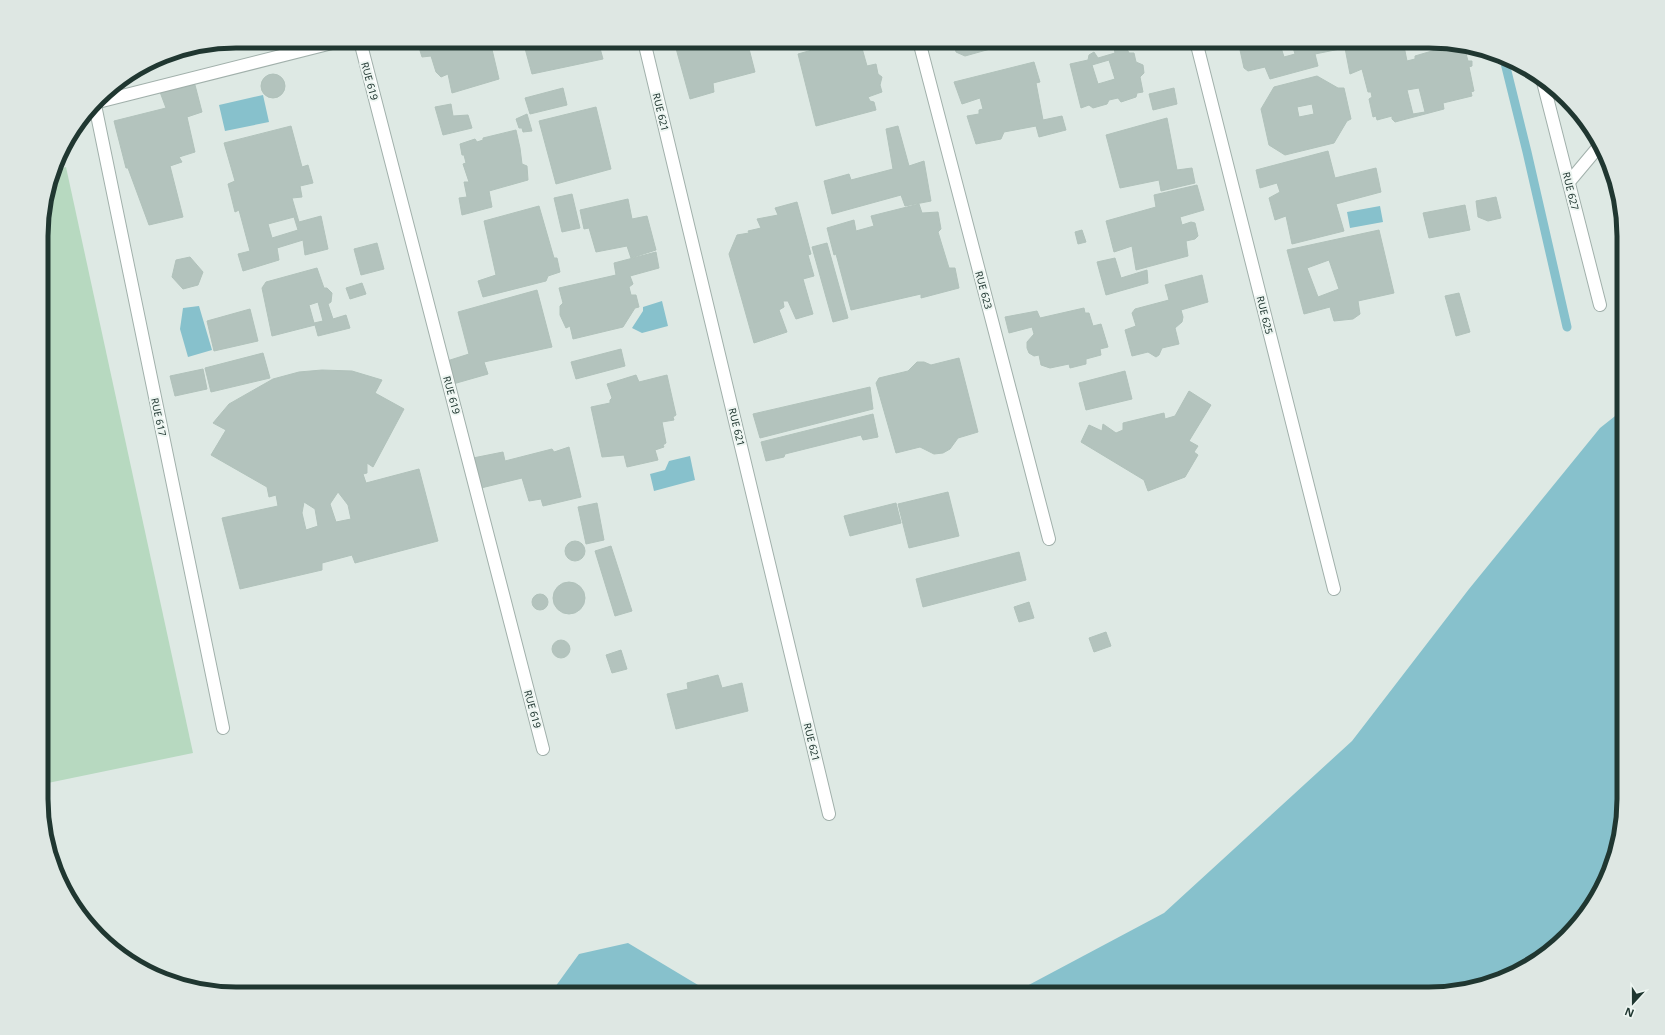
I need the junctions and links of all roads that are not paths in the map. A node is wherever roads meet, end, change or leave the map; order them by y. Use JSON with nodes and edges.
{"nodes":[{"id":1,"x":312,"y":48,"type":"edge"},
{"id":2,"x":362,"y":48,"type":"edge"},
{"id":3,"x":646,"y":48,"type":"edge"},
{"id":4,"x":921,"y":48,"type":"edge"},
{"id":5,"x":1198,"y":48,"type":"edge"},
{"id":6,"x":1544,"y":87,"type":"edge"},
{"id":7,"x":107,"y":100,"type":"edge"},
{"id":8,"x":96,"y":111,"type":"edge"},
{"id":9,"x":1596,"y":150,"type":"edge"},
{"id":10,"x":1569,"y":182,"type":"junction"},
{"id":11,"x":1600,"y":305,"type":"dead end"},
{"id":12,"x":1049,"y":539,"type":"dead end"},
{"id":13,"x":1334,"y":589,"type":"dead end"},
{"id":14,"x":224,"y":728,"type":"dead end"},
{"id":15,"x":543,"y":749,"type":"dead end"},
{"id":16,"x":830,"y":814,"type":"dead end"}],
"edges":[{"from":1,"to":7,"type":"street"},
{"from":2,"to":15,"type":"street","name":"RUE 619"},
{"from":3,"to":16,"type":"street","name":"RUE 621"},
{"from":4,"to":12,"type":"street","name":"RUE 623"},
{"from":5,"to":13,"type":"street","name":"RUE 625"},
{"from":6,"to":10,"type":"street","name":"RUE 627"},
{"from":8,"to":14,"type":"street","name":"RUE 617"},
{"from":9,"to":10,"type":"street"},
{"from":10,"to":11,"type":"street","name":"RUE 627"}]}
